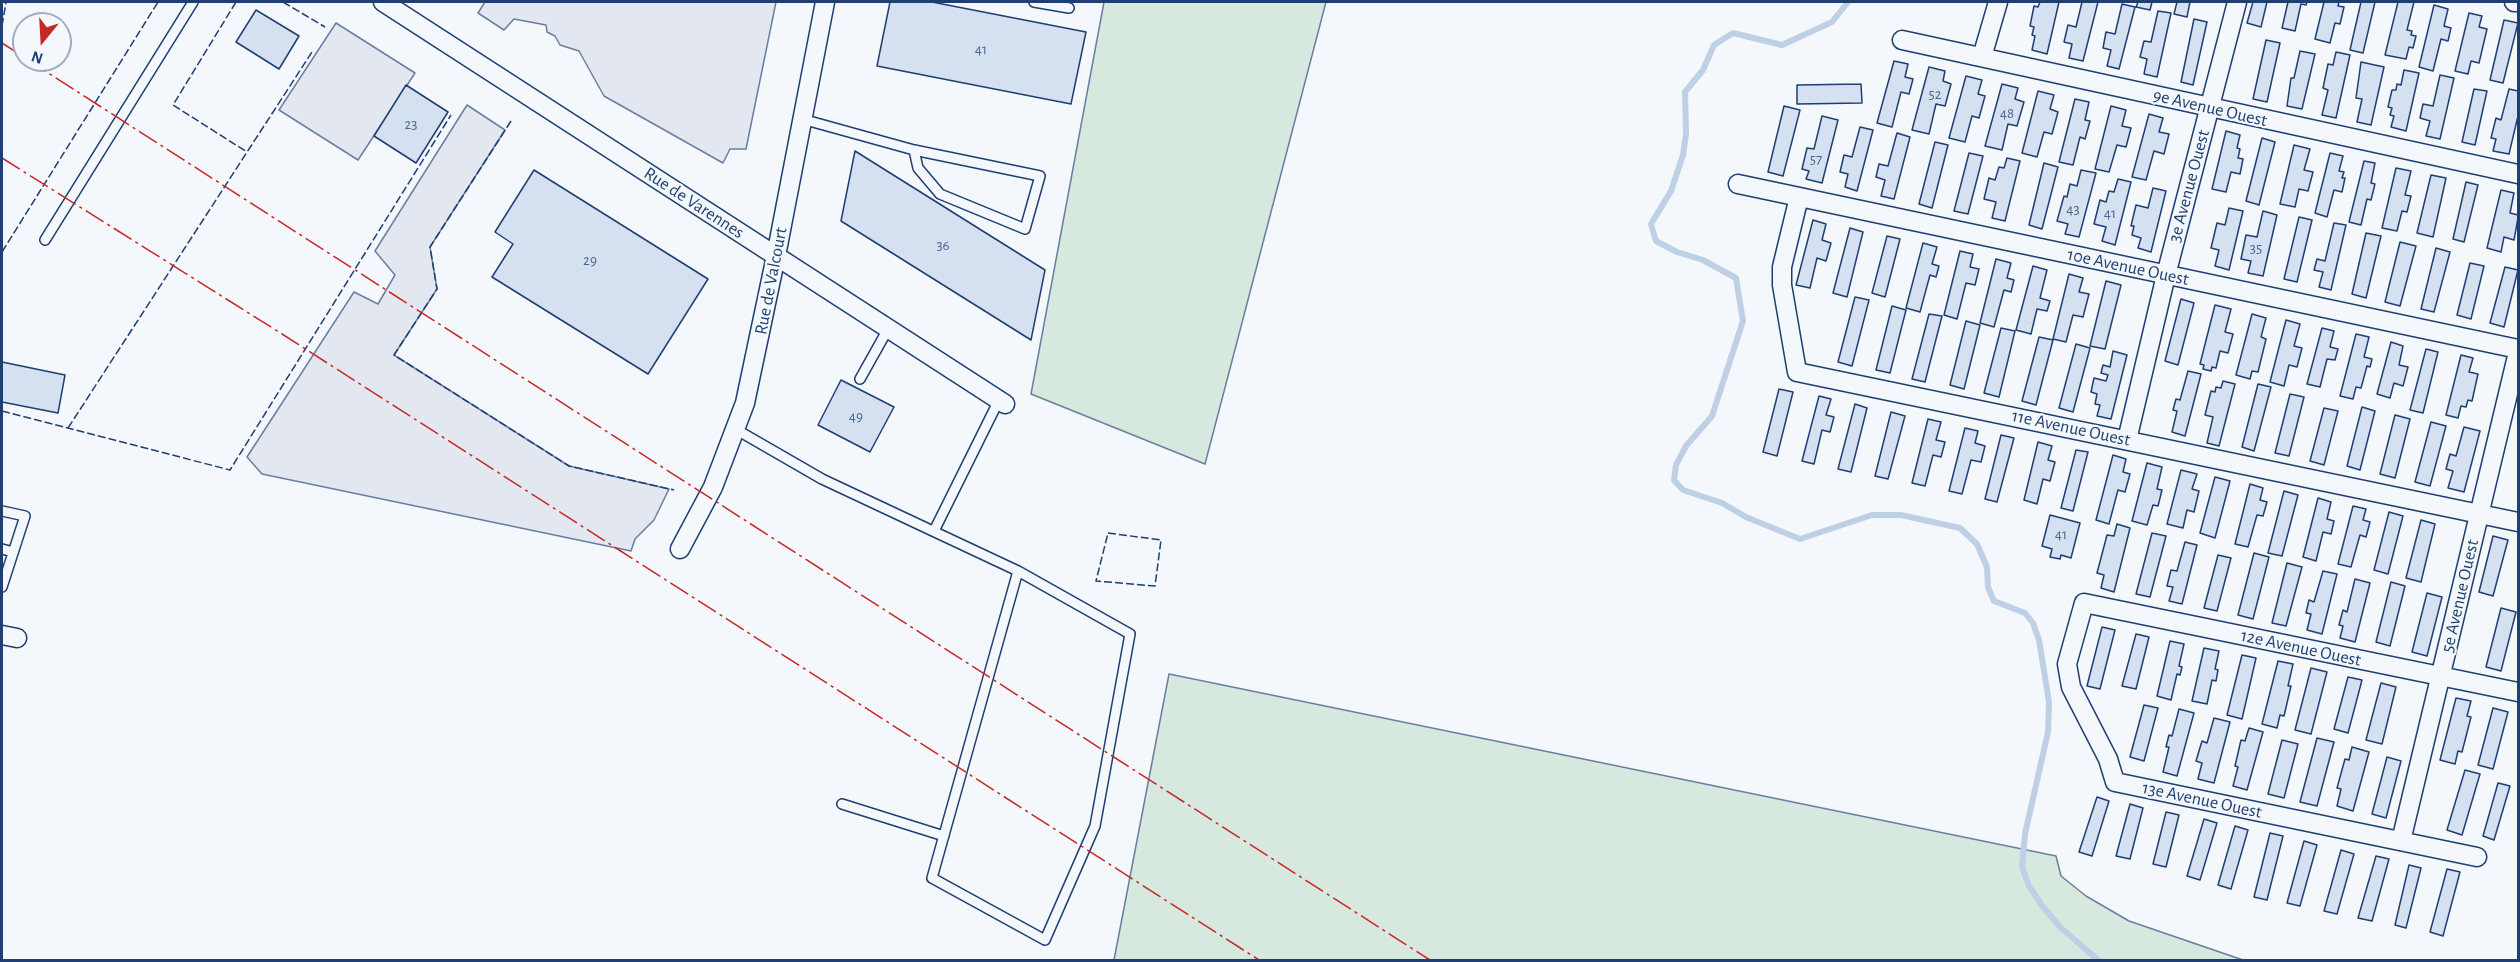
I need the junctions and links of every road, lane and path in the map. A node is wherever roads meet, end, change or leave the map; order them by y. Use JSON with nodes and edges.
{"nodes":[{"id":1,"x":193,"y":2,"type":"edge"},
{"id":2,"x":382,"y":2,"type":"edge"},
{"id":3,"x":825,"y":2,"type":"edge"},
{"id":4,"x":1034,"y":2,"type":"edge"},
{"id":5,"x":1998,"y":2,"type":"edge"},
{"id":6,"x":2237,"y":2,"type":"edge"},
{"id":7,"x":1069,"y":8,"type":"dead end"},
{"id":8,"x":1902,"y":40,"type":"dead end"},
{"id":9,"x":1982,"y":57,"type":"junction"},
{"id":10,"x":2210,"y":108,"type":"junction"},
{"id":11,"x":802,"y":119,"type":"junction"},
{"id":12,"x":914,"y":150,"type":"junction"},
{"id":13,"x":2518,"y":174,"type":"edge"},
{"id":14,"x":1738,"y":184,"type":"dead end"},
{"id":15,"x":1799,"y":197,"type":"junction"},
{"id":16,"x":45,"y":240,"type":"dead end"},
{"id":17,"x":776,"y":256,"type":"junction"},
{"id":18,"x":2166,"y":275,"type":"junction"},
{"id":19,"x":888,"y":329,"type":"junction"},
{"id":20,"x":2518,"y":350,"type":"edge"},
{"id":21,"x":860,"y":379,"type":"dead end"},
{"id":22,"x":1002,"y":402,"type":"joint"},
{"id":23,"x":737,"y":430,"type":"junction"},
{"id":24,"x":2127,"y":440,"type":"junction"},
{"id":25,"x":2,"y":511,"type":"edge"},
{"id":26,"x":2480,"y":514,"type":"junction"},
{"id":27,"x":2518,"y":522,"type":"edge"},
{"id":28,"x":934,"y":531,"type":"junction"},
{"id":29,"x":2,"y":549,"type":"edge"},
{"id":30,"x":680,"y":549,"type":"dead end"},
{"id":31,"x":13,"y":552,"type":"junction"},
{"id":32,"x":1018,"y":572,"type":"junction"},
{"id":33,"x":2,"y":587,"type":"edge"},
{"id":34,"x":2084,"y":603,"type":"joint"},
{"id":35,"x":2441,"y":677,"type":"junction"},
{"id":36,"x":2518,"y":692,"type":"edge"},
{"id":37,"x":843,"y":804,"type":"dead end"},
{"id":38,"x":944,"y":836,"type":"junction"},
{"id":39,"x":2401,"y":841,"type":"junction"},
{"id":40,"x":2477,"y":857,"type":"dead end"}],
"edges":[{"from":1,"to":16,"type":"lane"},
{"from":2,"to":17,"type":"street","name":"Rue de Varennes"},
{"from":3,"to":11,"type":"street","name":"Rue de Valcourt"},
{"from":4,"to":7,"type":"lane"},
{"from":5,"to":9,"type":"street"},
{"from":6,"to":10,"type":"street","name":"3e Avenue Ouest"},
{"from":8,"to":9,"type":"street","name":"9e Avenue Ouest"},
{"from":9,"to":10,"type":"street","name":"9e Avenue Ouest"},
{"from":10,"to":13,"type":"street","name":"9e Avenue Ouest"},
{"from":10,"to":18,"type":"street","name":"3e Avenue Ouest"},
{"from":11,"to":12,"type":"lane"},
{"from":11,"to":17,"type":"street","name":"Rue de Valcourt"},
{"from":12,"to":12,"type":"lane"},
{"from":14,"to":15,"type":"street","name":"10e Avenue Ouest"},
{"from":15,"to":18,"type":"street","name":"10e Avenue Ouest"},
{"from":15,"to":24,"type":"street","name":"11e Avenue Ouest"},
{"from":17,"to":19,"type":"street","name":"Rue de Varennes"},
{"from":17,"to":23,"type":"street","name":"Rue de Valcourt"},
{"from":18,"to":20,"type":"street","name":"10e Avenue Ouest"},
{"from":18,"to":24,"type":"street","name":"3e Avenue Ouest"},
{"from":19,"to":21,"type":"lane"},
{"from":19,"to":22,"type":"street","name":"Rue de Varennes"},
{"from":20,"to":26,"type":"street","name":"5e Avenue Ouest"},
{"from":22,"to":28,"type":"lane"},
{"from":23,"to":28,"type":"lane"},
{"from":23,"to":30,"type":"street","name":"Rue de Valcourt"},
{"from":24,"to":26,"type":"street","name":"11e Avenue Ouest"},
{"from":25,"to":31,"type":"lane"},
{"from":26,"to":27,"type":"street","name":"11e Avenue Ouest"},
{"from":26,"to":35,"type":"street","name":"5e Avenue Ouest"},
{"from":28,"to":32,"type":"lane"},
{"from":29,"to":31,"type":"lane"},
{"from":31,"to":33,"type":"lane"},
{"from":32,"to":38,"type":"lane"},
{"from":32,"to":38,"type":"lane"},
{"from":34,"to":35,"type":"street","name":"12e Avenue Ouest"},
{"from":34,"to":39,"type":"street","name":"13e Avenue Ouest"},
{"from":35,"to":36,"type":"street","name":"12e Avenue Ouest"},
{"from":35,"to":39,"type":"street","name":"5e Avenue Ouest"},
{"from":37,"to":38,"type":"lane"},
{"from":39,"to":40,"type":"street","name":"13e Avenue Ouest"}]}
